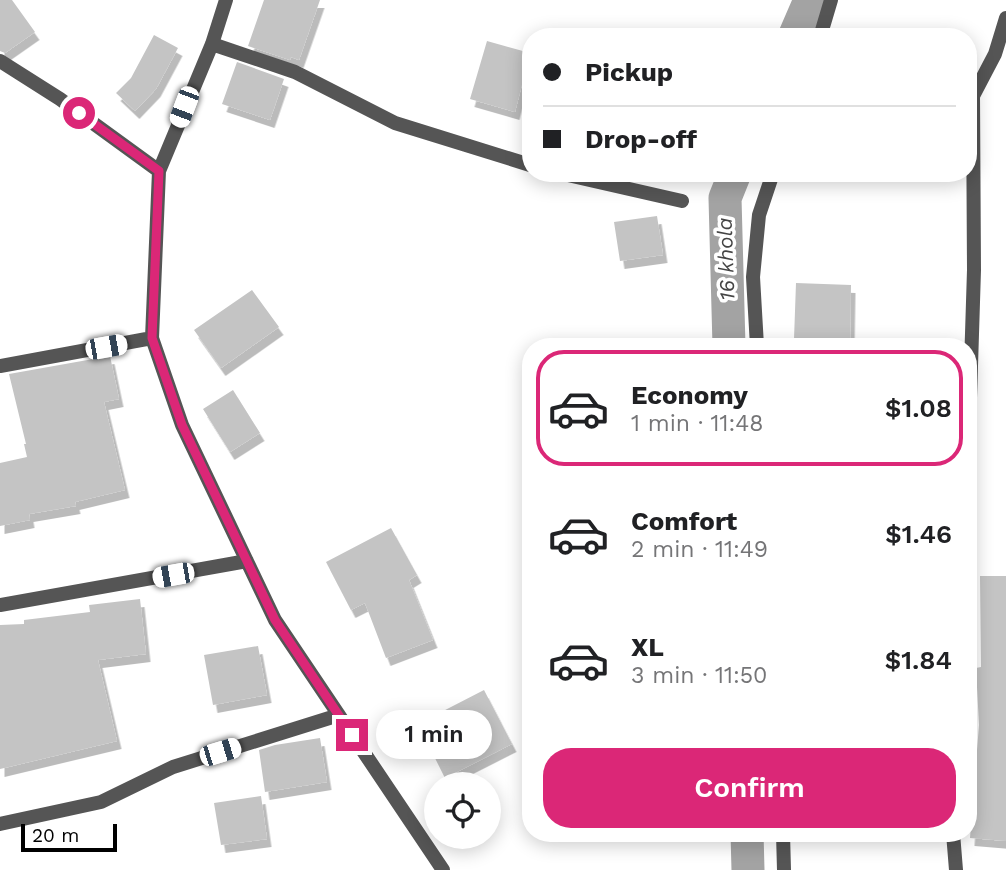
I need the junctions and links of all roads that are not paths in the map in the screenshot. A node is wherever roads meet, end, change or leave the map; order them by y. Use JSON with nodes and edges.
{"nodes":[{"id":1,"x":226,"y":0,"type":"edge"},
{"id":2,"x":831,"y":0,"type":"edge"},
{"id":3,"x":1006,"y":18,"type":"edge"},
{"id":4,"x":823,"y":28,"type":"edge"},
{"id":5,"x":212,"y":44,"type":"junction"},
{"id":6,"x":1001,"y":54,"type":"edge"},
{"id":7,"x":0,"y":61,"type":"edge"},
{"id":8,"x":977,"y":90,"type":"edge"},
{"id":9,"x":522,"y":163,"type":"edge"},
{"id":10,"x":159,"y":171,"type":"junction"},
{"id":11,"x":599,"y":182,"type":"edge"},
{"id":12,"x":770,"y":182,"type":"edge"},
{"id":13,"x":973,"y":182,"type":"edge"},
{"id":14,"x":682,"y":201,"type":"dead end"},
{"id":15,"x":152,"y":338,"type":"junction"},
{"id":16,"x":757,"y":338,"type":"edge"},
{"id":17,"x":972,"y":338,"type":"edge"},
{"id":18,"x":0,"y":366,"type":"edge"},
{"id":19,"x":247,"y":561,"type":"junction"},
{"id":20,"x":0,"y":605,"type":"edge"},
{"id":21,"x":339,"y":715,"type":"junction"},
{"id":22,"x":0,"y":824,"type":"edge"},
{"id":23,"x":783,"y":842,"type":"edge"},
{"id":24,"x":954,"y":842,"type":"edge"},
{"id":25,"x":443,"y":870,"type":"edge"},
{"id":26,"x":784,"y":870,"type":"edge"},
{"id":27,"x":956,"y":870,"type":"edge"}],
"edges":[{"from":1,"to":5,"type":"street"},
{"from":2,"to":4,"type":"street"},
{"from":3,"to":6,"type":"street"},
{"from":5,"to":9,"type":"street"},
{"from":5,"to":10,"type":"street"},
{"from":6,"to":8,"type":"street"},
{"from":7,"to":10,"type":"street"},
{"from":10,"to":15,"type":"street"},
{"from":11,"to":14,"type":"street"},
{"from":12,"to":16,"type":"street"},
{"from":13,"to":17,"type":"street"},
{"from":15,"to":18,"type":"street"},
{"from":15,"to":19,"type":"street"},
{"from":19,"to":20,"type":"street"},
{"from":19,"to":21,"type":"street"},
{"from":21,"to":22,"type":"street"},
{"from":21,"to":25,"type":"street"},
{"from":23,"to":26,"type":"street"},
{"from":24,"to":27,"type":"street"}]}
